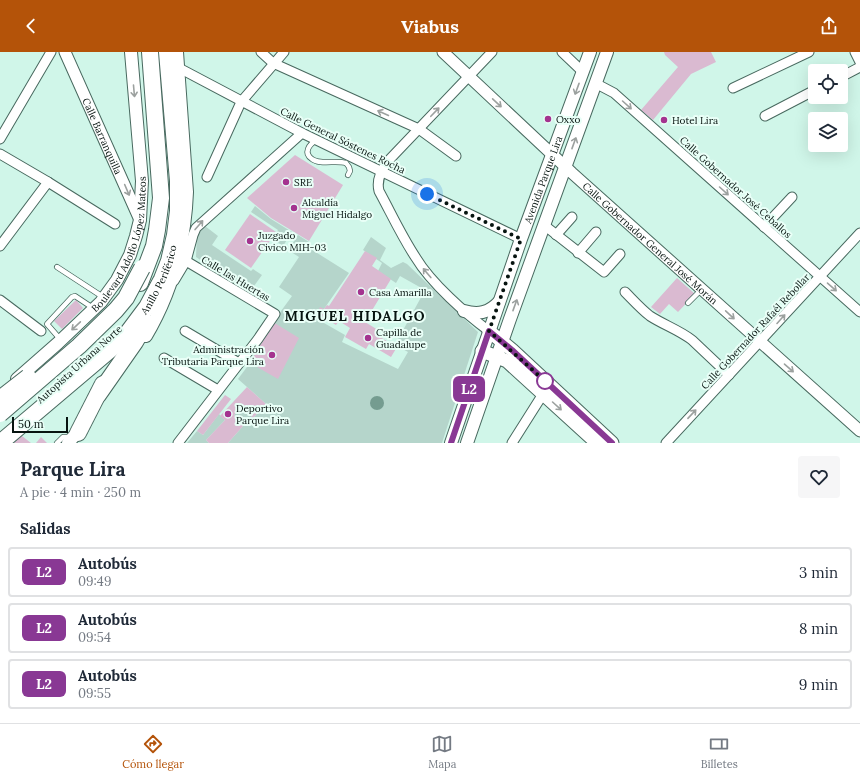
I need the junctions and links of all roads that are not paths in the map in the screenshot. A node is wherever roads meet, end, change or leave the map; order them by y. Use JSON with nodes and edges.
{"nodes":[{"id":1,"x":51,"y":52,"type":"edge"},
{"id":2,"x":64,"y":52,"type":"edge"},
{"id":3,"x":131,"y":52,"type":"edge"},
{"id":4,"x":148,"y":52,"type":"edge"},
{"id":5,"x":163,"y":52,"type":"edge"},
{"id":6,"x":168,"y":52,"type":"edge"},
{"id":7,"x":177,"y":52,"type":"edge"},
{"id":8,"x":261,"y":52,"type":"edge"},
{"id":9,"x":284,"y":52,"type":"edge"},
{"id":10,"x":443,"y":52,"type":"edge"},
{"id":11,"x":492,"y":52,"type":"edge"},
{"id":12,"x":562,"y":52,"type":"edge"},
{"id":13,"x":590,"y":52,"type":"edge"},
{"id":14,"x":607,"y":52,"type":"edge"},
{"id":15,"x":809,"y":52,"type":"edge"},
{"id":16,"x":855,"y":52,"type":"edge"},
{"id":17,"x":860,"y":62,"type":"edge"},
{"id":18,"x":273,"y":64,"type":"junction"},
{"id":19,"x":860,"y":67,"type":"edge"},
{"id":20,"x":179,"y":68,"type":"junction"},
{"id":21,"x":583,"y":72,"type":"junction"},
{"id":22,"x":848,"y":73,"type":"edge"},
{"id":23,"x":469,"y":76,"type":"junction"},
{"id":24,"x":595,"y":83,"type":"junction"},
{"id":25,"x":732,"y":88,"type":"dead end"},
{"id":26,"x":808,"y":94,"type":"edge"},
{"id":27,"x":241,"y":102,"type":"junction"},
{"id":28,"x":765,"y":116,"type":"dead end"},
{"id":29,"x":419,"y":129,"type":"junction"},
{"id":30,"x":302,"y":133,"type":"junction"},
{"id":31,"x":0,"y":139,"type":"edge"},
{"id":32,"x":317,"y":140,"type":"junction"},
{"id":33,"x":0,"y":154,"type":"edge"},
{"id":34,"x":553,"y":155,"type":"junction"},
{"id":35,"x":456,"y":156,"type":"dead end"},
{"id":36,"x":565,"y":167,"type":"junction"},
{"id":37,"x":382,"y":172,"type":"junction"},
{"id":38,"x":348,"y":174,"type":"dead end"},
{"id":39,"x":207,"y":177,"type":"dead end"},
{"id":40,"x":48,"y":182,"type":"junction"},
{"id":41,"x":792,"y":196,"type":"dead end"},
{"id":42,"x":572,"y":217,"type":"dead end"},
{"id":43,"x":140,"y":220,"type":"junction"},
{"id":44,"x":115,"y":224,"type":"dead end"},
{"id":45,"x":544,"y":225,"type":"junction"},
{"id":46,"x":764,"y":227,"type":"junction"},
{"id":47,"x":596,"y":232,"type":"dead end"},
{"id":48,"x":860,"y":233,"type":"edge"},
{"id":49,"x":556,"y":235,"type":"junction"},
{"id":50,"x":521,"y":239,"type":"junction"},
{"id":51,"x":0,"y":246,"type":"edge"},
{"id":52,"x":578,"y":253,"type":"junction"},
{"id":53,"x":620,"y":254,"type":"dead end"},
{"id":54,"x":186,"y":261,"type":"junction"},
{"id":55,"x":57,"y":267,"type":"dead end"},
{"id":56,"x":820,"y":277,"type":"junction"},
{"id":57,"x":702,"y":289,"type":"junction"},
{"id":58,"x":164,"y":292,"type":"junction"},
{"id":59,"x":625,"y":292,"type":"dead end"},
{"id":60,"x":105,"y":298,"type":"junction"},
{"id":61,"x":501,"y":299,"type":"junction"},
{"id":62,"x":0,"y":300,"type":"edge"},
{"id":63,"x":688,"y":304,"type":"dead end"},
{"id":64,"x":147,"y":307,"type":"junction"},
{"id":65,"x":95,"y":309,"type":"junction"},
{"id":66,"x":464,"y":310,"type":"junction"},
{"id":67,"x":860,"y":312,"type":"edge"},
{"id":68,"x":41,"y":331,"type":"dead end"},
{"id":69,"x":185,"y":331,"type":"dead end"},
{"id":70,"x":489,"y":331,"type":"junction"},
{"id":71,"x":61,"y":340,"type":"junction"},
{"id":72,"x":502,"y":341,"type":"junction"},
{"id":73,"x":760,"y":342,"type":"junction"},
{"id":74,"x":482,"y":351,"type":"junction"},
{"id":75,"x":126,"y":356,"type":"junction"},
{"id":76,"x":497,"y":356,"type":"junction"},
{"id":77,"x":164,"y":358,"type":"dead end"},
{"id":78,"x":239,"y":363,"type":"junction"},
{"id":79,"x":31,"y":366,"type":"junction"},
{"id":80,"x":730,"y":375,"type":"junction"},
{"id":81,"x":218,"y":390,"type":"junction"},
{"id":82,"x":0,"y":394,"type":"edge"},
{"id":83,"x":98,"y":394,"type":"junction"},
{"id":84,"x":543,"y":394,"type":"junction"},
{"id":85,"x":1,"y":410,"type":"edge"},
{"id":86,"x":860,"y":431,"type":"edge"},
{"id":87,"x":0,"y":432,"type":"edge"},
{"id":88,"x":73,"y":437,"type":"edge"},
{"id":89,"x":0,"y":443,"type":"edge"},
{"id":90,"x":57,"y":443,"type":"edge"},
{"id":91,"x":178,"y":443,"type":"edge"},
{"id":92,"x":451,"y":443,"type":"edge"},
{"id":93,"x":467,"y":443,"type":"edge"},
{"id":94,"x":512,"y":443,"type":"edge"},
{"id":95,"x":597,"y":443,"type":"edge"},
{"id":96,"x":612,"y":443,"type":"edge"},
{"id":97,"x":666,"y":443,"type":"edge"}],
"edges":[{"from":1,"to":31,"type":"street"},
{"from":2,"to":43,"type":"street","name":"Calle Barranquilla","one_way":true},
{"from":3,"to":43,"type":"main road","name":"Boulevard Adolfo López Mateos","one_way":true},
{"from":4,"to":85,"type":"highway","name":"Autopista Urbana Norte","bridge":true},
{"from":4,"to":85,"type":"highway","name":"Anillo Periférico"},
{"from":5,"to":87,"type":"highway","name":"Autopista Urbana Norte"},
{"from":6,"to":58,"type":"highway"},
{"from":6,"to":64,"type":"highway","name":"Anillo Periférico"},
{"from":7,"to":20,"type":"main road"},
{"from":8,"to":18,"type":"street"},
{"from":9,"to":18,"type":"street"},
{"from":10,"to":23,"type":"street","name":"Calle Gobernador General José Morán"},
{"from":11,"to":23,"type":"street"},
{"from":12,"to":21,"type":"street"},
{"from":13,"to":21,"type":"main road","name":"Avenida Parque Lira"},
{"from":14,"to":24,"type":"main road","name":"Avenida Parque Lira"},
{"from":15,"to":25,"type":"street"},
{"from":16,"to":17,"type":"street"},
{"from":18,"to":27,"type":"street"},
{"from":29,"to":18,"type":"street","one_way":true},
{"from":19,"to":22,"type":"street"},
{"from":20,"to":27,"type":"street","name":"Calle General Sóstenes Rocha"},
{"from":20,"to":58,"type":"main road"},
{"from":21,"to":34,"type":"main road","name":"Avenida Parque Lira","one_way":true},
{"from":29,"to":23,"type":"street","one_way":true},
{"from":23,"to":34,"type":"street","name":"Calle Gobernador General José Morán","one_way":true},
{"from":36,"to":24,"type":"main road","name":"Avenida Parque Lira","one_way":true},
{"from":24,"to":46,"type":"street","name":"Calle Gobernador José Ceballos","one_way":true},
{"from":26,"to":28,"type":"street"},
{"from":27,"to":30,"type":"street","name":"Calle General Sóstenes Rocha"},
{"from":27,"to":39,"type":"street"},
{"from":29,"to":35,"type":"street"},
{"from":29,"to":37,"type":"street"},
{"from":30,"to":32,"type":"street","name":"Calle General Sóstenes Rocha"},
{"from":54,"to":30,"type":"street","one_way":true},
{"from":32,"to":37,"type":"street","name":"Calle General Sóstenes Rocha"},
{"from":32,"to":38,"type":"lane"},
{"from":33,"to":40,"type":"street"},
{"from":34,"to":36,"type":"street","name":"Calle Gobernador General José Morán"},
{"from":34,"to":50,"type":"main road","name":"Avenida Parque Lira"},
{"from":36,"to":45,"type":"main road","name":"Avenida Parque Lira"},
{"from":36,"to":57,"type":"street","name":"Calle Gobernador General José Morán"},
{"from":37,"to":50,"type":"street","name":"Calle General Sóstenes Rocha"},
{"from":66,"to":37,"type":"street","one_way":true},
{"from":40,"to":44,"type":"street"},
{"from":40,"to":51,"type":"street"},
{"from":41,"to":46,"type":"street"},
{"from":42,"to":49,"type":"street"},
{"from":43,"to":60,"type":"main road","name":"Boulevard Adolfo López Mateos"},
{"from":45,"to":49,"type":"street"},
{"from":72,"to":45,"type":"main road","name":"Avenida Parque Lira","one_way":true},
{"from":46,"to":56,"type":"street","name":"Calle Gobernador José Ceballos"},
{"from":47,"to":52,"type":"street"},
{"from":48,"to":56,"type":"street","name":"Calle Gobernador Rafaél Rebollar"},
{"from":49,"to":52,"type":"street"},
{"from":50,"to":61,"type":"main road","name":"Avenida Parque Lira"},
{"from":52,"to":53,"type":"street"},
{"from":54,"to":58,"type":"street"},
{"from":54,"to":78,"type":"street","name":"Calle las Huertas"},
{"from":55,"to":60,"type":"lane"},
{"from":56,"to":67,"type":"street","name":"Calle Gobernador José Ceballos","one_way":true},
{"from":73,"to":56,"type":"street","name":"Calle Gobernador Rafaél Rebollar","one_way":true},
{"from":57,"to":63,"type":"lane"},
{"from":57,"to":73,"type":"street","name":"Calle Gobernador General José Morán","one_way":true},
{"from":58,"to":75,"type":"highway"},
{"from":58,"to":88,"type":"main road"},
{"from":59,"to":80,"type":"street"},
{"from":60,"to":65,"type":"main road","name":"Boulevard Adolfo López Mateos"},
{"from":61,"to":66,"type":"main road"},
{"from":61,"to":70,"type":"main road","name":"Avenida Parque Lira"},
{"from":62,"to":68,"type":"street"},
{"from":64,"to":75,"type":"highway"},
{"from":64,"to":83,"type":"highway"},
{"from":64,"to":89,"type":"highway","name":"Anillo Periférico"},
{"from":65,"to":71,"type":"main road","name":"Boulevard Adolfo López Mateos","one_way":true},
{"from":65,"to":71,"type":"lane"},
{"from":66,"to":70,"type":"street"},
{"from":69,"to":78,"type":"street"},
{"from":70,"to":72,"type":"main road"},
{"from":70,"to":74,"type":"main road","name":"Avenida Parque Lira"},
{"from":71,"to":79,"type":"main road","name":"Boulevard Adolfo López Mateos"},
{"from":72,"to":76,"type":"main road","name":"Avenida Parque Lira"},
{"from":72,"to":96,"type":"main road"},
{"from":73,"to":80,"type":"street","name":"Calle Gobernador Rafaél Rebollar"},
{"from":73,"to":86,"type":"street","name":"Calle Gobernador General José Morán","one_way":true},
{"from":74,"to":76,"type":"main road"},
{"from":74,"to":92,"type":"main road","name":"Avenida Parque Lira"},
{"from":75,"to":83,"type":"highway"},
{"from":76,"to":84,"type":"main road"},
{"from":76,"to":93,"type":"main road","name":"Avenida Parque Lira"},
{"from":77,"to":81,"type":"street"},
{"from":78,"to":81,"type":"street"},
{"from":79,"to":82,"type":"main road","name":"Boulevard Adolfo López Mateos"},
{"from":79,"to":85,"type":"highway"},
{"from":97,"to":80,"type":"street","name":"Calle Gobernador Rafaél Rebollar","one_way":true},
{"from":81,"to":91,"type":"street"},
{"from":83,"to":88,"type":"highway"},
{"from":84,"to":94,"type":"street"},
{"from":84,"to":95,"type":"main road","one_way":true},
{"from":88,"to":90,"type":"lane"}]}
